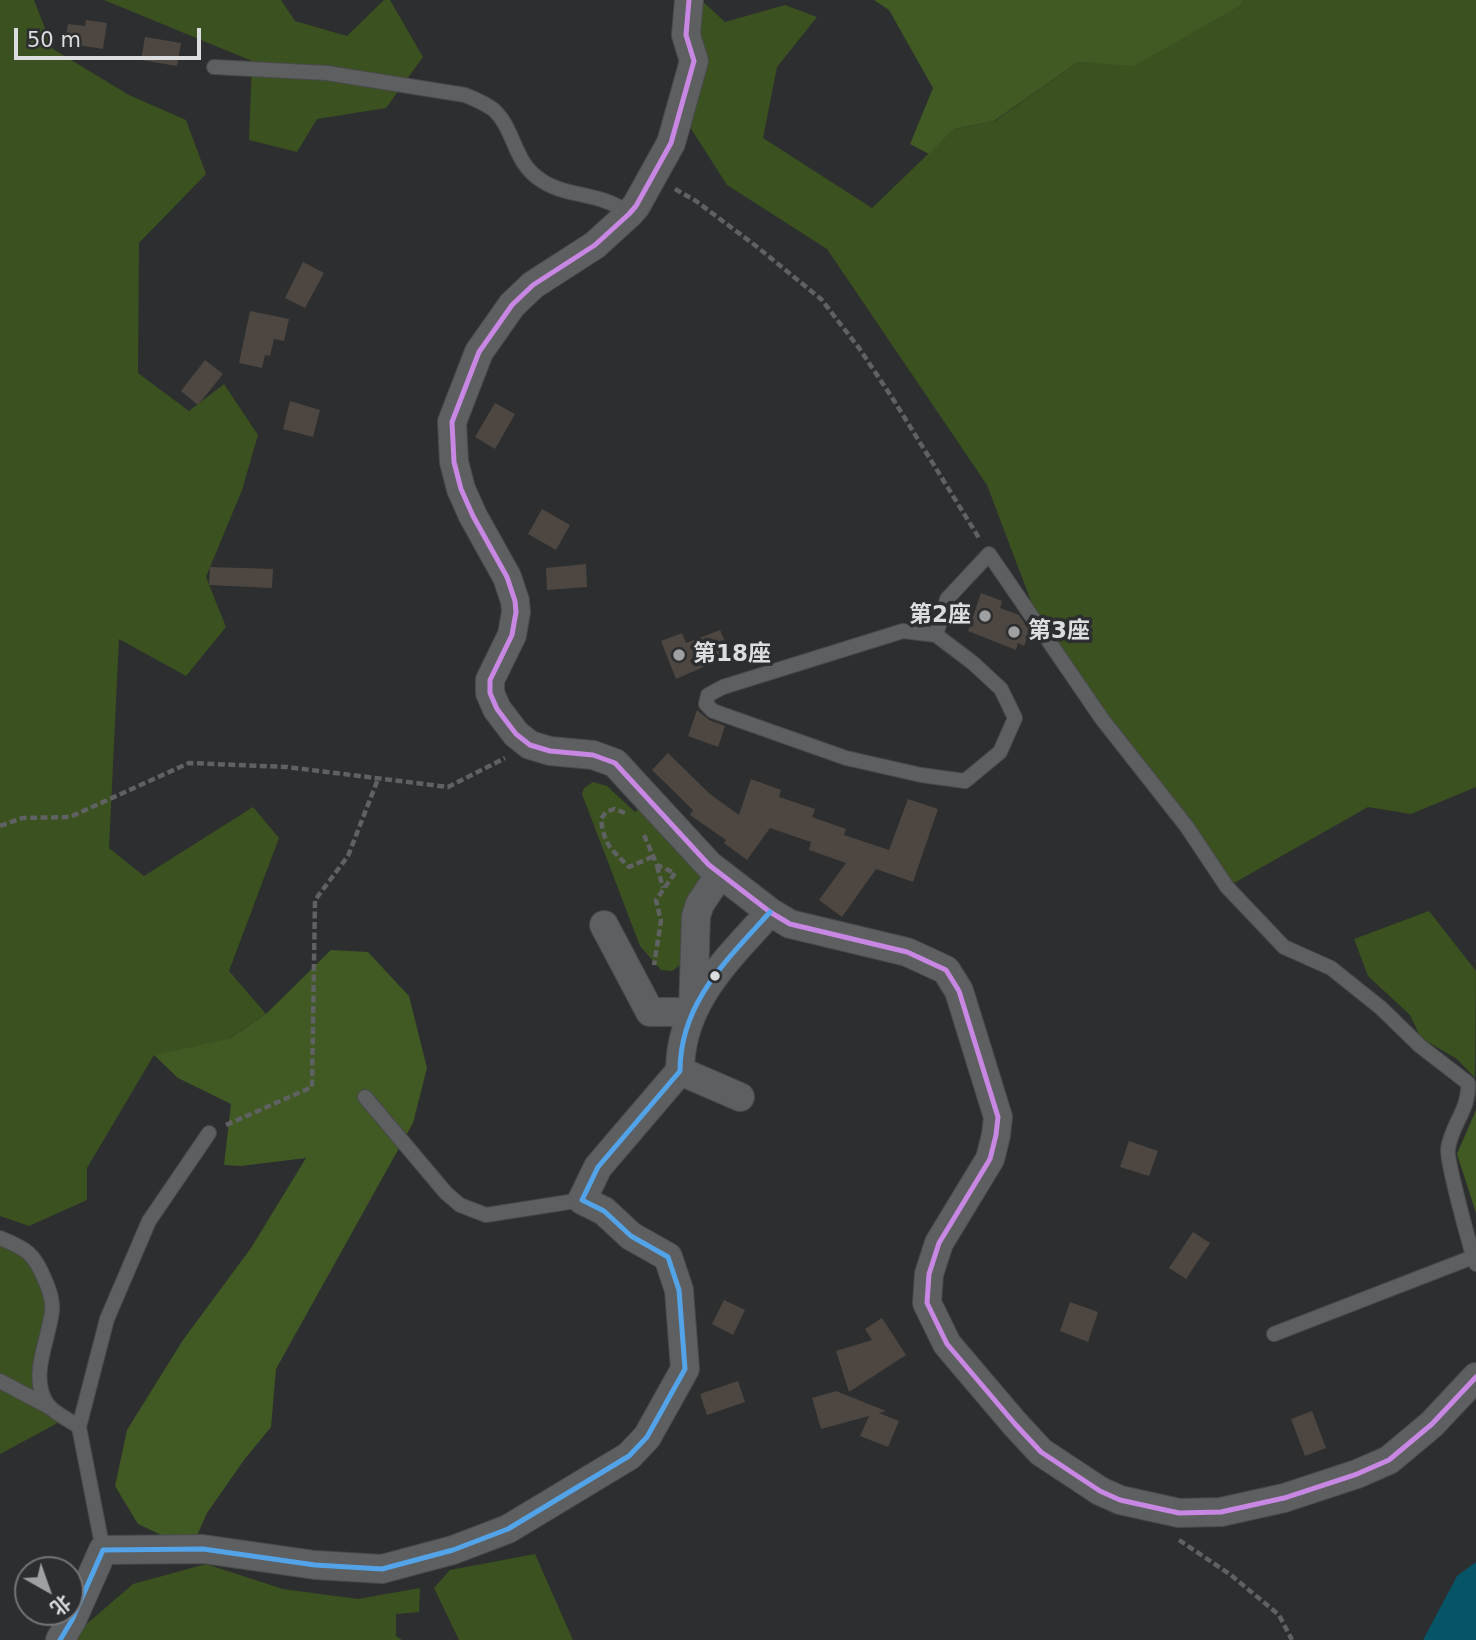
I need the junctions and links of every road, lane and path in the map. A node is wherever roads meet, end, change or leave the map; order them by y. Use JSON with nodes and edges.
{"nodes":[{"id":1,"x":689,"y":0,"type":"edge"},
{"id":2,"x":214,"y":67,"type":"dead end"},
{"id":3,"x":653,"y":176,"type":"junction"},
{"id":4,"x":629,"y":214,"type":"junction"},
{"id":5,"x":989,"y":554,"type":"junction"},
{"id":6,"x":936,"y":635,"type":"junction"},
{"id":7,"x":530,"y":745,"type":"junction"},
{"id":8,"x":378,"y":779,"type":"junction"},
{"id":9,"x":632,"y":820,"type":"dead end"},
{"id":10,"x":0,"y":826,"type":"edge"},
{"id":11,"x":642,"y":828,"type":"dead end"},
{"id":12,"x":652,"y":857,"type":"junction"},
{"id":13,"x":657,"y":865,"type":"junction"},
{"id":14,"x":720,"y":874,"type":"junction"},
{"id":15,"x":669,"y":881,"type":"junction"},
{"id":16,"x":678,"y":887,"type":"dead end"},
{"id":17,"x":663,"y":889,"type":"junction"},
{"id":18,"x":770,"y":912,"type":"junction"},
{"id":19,"x":604,"y":925,"type":"dead end"},
{"id":20,"x":637,"y":988,"type":"junction"},
{"id":21,"x":692,"y":1012,"type":"junction"},
{"id":22,"x":680,"y":1071,"type":"junction"},
{"id":23,"x":365,"y":1097,"type":"dead end"},
{"id":24,"x":740,"y":1097,"type":"dead end"},
{"id":25,"x":209,"y":1133,"type":"joint"},
{"id":26,"x":582,"y":1200,"type":"junction"},
{"id":27,"x":0,"y":1238,"type":"edge"},
{"id":28,"x":1475,"y":1261,"type":"edge"},
{"id":29,"x":1274,"y":1334,"type":"dead end"},
{"id":30,"x":1476,"y":1377,"type":"edge"},
{"id":31,"x":0,"y":1381,"type":"edge"},
{"id":32,"x":49,"y":1406,"type":"junction"},
{"id":33,"x":79,"y":1427,"type":"junction"},
{"id":34,"x":1176,"y":1536,"type":"dead end"},
{"id":35,"x":103,"y":1550,"type":"junction"},
{"id":36,"x":60,"y":1640,"type":"edge"},
{"id":37,"x":1292,"y":1640,"type":"edge"}],
"edges":[{"from":1,"to":3,"type":"street"},
{"from":2,"to":4,"type":"lane"},
{"from":3,"to":4,"type":"street"},
{"from":3,"to":5,"type":"path"},
{"from":4,"to":7,"type":"street"},
{"from":5,"to":6,"type":"lane"},
{"from":5,"to":28,"type":"lane"},
{"from":6,"to":6,"type":"lane"},
{"from":7,"to":8,"type":"path"},
{"from":7,"to":14,"type":"street"},
{"from":8,"to":10,"type":"path"},
{"from":8,"to":25,"type":"path"},
{"from":9,"to":12,"type":"path"},
{"from":11,"to":12,"type":"path"},
{"from":12,"to":13,"type":"path"},
{"from":13,"to":15,"type":"path"},
{"from":13,"to":17,"type":"path"},
{"from":14,"to":18,"type":"street"},
{"from":14,"to":21,"type":"street"},
{"from":15,"to":16,"type":"path"},
{"from":15,"to":17,"type":"path"},
{"from":17,"to":20,"type":"path"},
{"from":18,"to":21,"type":"street"},
{"from":18,"to":30,"type":"street"},
{"from":19,"to":20,"type":"street"},
{"from":20,"to":21,"type":"street"},
{"from":21,"to":22,"type":"street"},
{"from":22,"to":24,"type":"street"},
{"from":22,"to":26,"type":"street"},
{"from":23,"to":26,"type":"lane"},
{"from":25,"to":33,"type":"lane"},
{"from":26,"to":35,"type":"street"},
{"from":27,"to":32,"type":"lane"},
{"from":28,"to":29,"type":"lane"},
{"from":31,"to":32,"type":"lane"},
{"from":32,"to":33,"type":"lane"},
{"from":33,"to":35,"type":"lane"},
{"from":34,"to":37,"type":"path"},
{"from":35,"to":36,"type":"street"}]}
